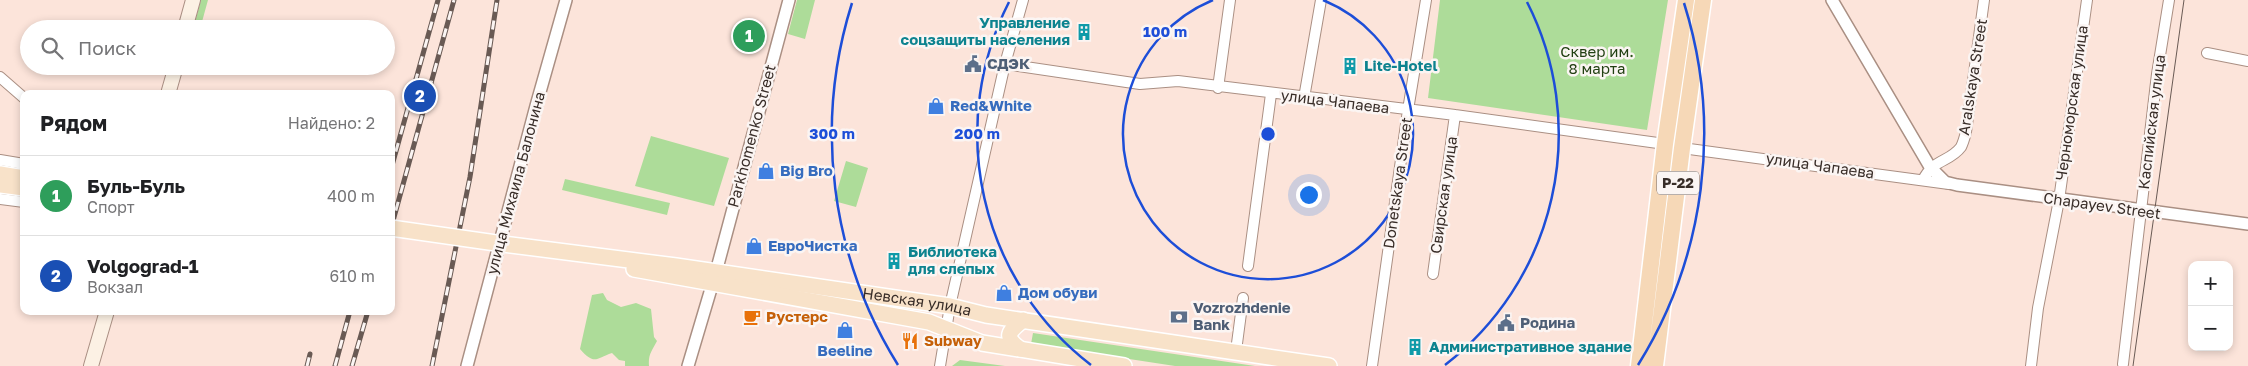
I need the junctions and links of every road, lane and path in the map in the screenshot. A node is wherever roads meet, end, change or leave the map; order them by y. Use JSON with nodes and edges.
{"nodes":[{"id":1,"x":193,"y":0,"type":"edge"},
{"id":2,"x":566,"y":0,"type":"edge"},
{"id":3,"x":789,"y":0,"type":"edge"},
{"id":4,"x":1023,"y":0,"type":"edge"},
{"id":5,"x":1230,"y":0,"type":"edge"},
{"id":6,"x":1321,"y":0,"type":"edge"},
{"id":7,"x":1426,"y":0,"type":"edge"},
{"id":8,"x":1686,"y":0,"type":"edge"},
{"id":9,"x":1704,"y":0,"type":"edge"},
{"id":10,"x":1832,"y":0,"type":"edge"},
{"id":11,"x":1984,"y":0,"type":"edge"},
{"id":12,"x":2087,"y":0,"type":"edge"},
{"id":13,"x":2169,"y":0,"type":"edge"},
{"id":14,"x":187,"y":20,"type":"edge"},
{"id":15,"x":2207,"y":53,"type":"dead end"},
{"id":16,"x":2248,"y":61,"type":"edge"},
{"id":17,"x":1006,"y":64,"type":"junction"},
{"id":18,"x":173,"y":75,"type":"edge"},
{"id":19,"x":0,"y":77,"type":"edge"},
{"id":20,"x":1218,"y":88,"type":"junction"},
{"id":21,"x":169,"y":90,"type":"edge"},
{"id":22,"x":20,"y":94,"type":"edge"},
{"id":23,"x":1271,"y":94,"type":"junction"},
{"id":24,"x":1304,"y":98,"type":"junction"},
{"id":25,"x":1408,"y":110,"type":"junction"},
{"id":26,"x":1455,"y":115,"type":"junction"},
{"id":27,"x":1665,"y":144,"type":"junction"},
{"id":28,"x":1682,"y":148,"type":"junction"},
{"id":29,"x":0,"y":160,"type":"edge"},
{"id":30,"x":20,"y":163,"type":"edge"},
{"id":31,"x":1930,"y":167,"type":"junction"},
{"id":32,"x":0,"y":174,"type":"edge"},
{"id":33,"x":20,"y":177,"type":"edge"},
{"id":34,"x":1923,"y":180,"type":"junction"},
{"id":35,"x":0,"y":185,"type":"edge"},
{"id":36,"x":1957,"y":185,"type":"junction"},
{"id":37,"x":20,"y":188,"type":"edge"},
{"id":38,"x":0,"y":199,"type":"edge"},
{"id":39,"x":2059,"y":200,"type":"junction"},
{"id":40,"x":20,"y":202,"type":"edge"},
{"id":41,"x":2140,"y":211,"type":"junction"},
{"id":42,"x":2248,"y":224,"type":"edge"},
{"id":43,"x":395,"y":229,"type":"edge"},
{"id":44,"x":395,"y":237,"type":"edge"},
{"id":45,"x":503,"y":248,"type":"junction"},
{"id":46,"x":1248,"y":266,"type":"dead end"},
{"id":47,"x":1433,"y":274,"type":"dead end"},
{"id":48,"x":714,"y":278,"type":"junction"},
{"id":49,"x":1243,"y":298,"type":"dead end"},
{"id":50,"x":950,"y":306,"type":"junction"},
{"id":51,"x":106,"y":315,"type":"edge"},
{"id":52,"x":1023,"y":320,"type":"junction"},
{"id":53,"x":947,"y":327,"type":"junction"},
{"id":54,"x":1020,"y":349,"type":"junction"},
{"id":55,"x":1236,"y":351,"type":"junction"},
{"id":56,"x":2123,"y":364,"type":"dead end"},
{"id":57,"x":91,"y":366,"type":"edge"},
{"id":58,"x":467,"y":366,"type":"edge"},
{"id":59,"x":688,"y":366,"type":"edge"},
{"id":60,"x":940,"y":366,"type":"edge"},
{"id":61,"x":1124,"y":366,"type":"edge"},
{"id":62,"x":1328,"y":366,"type":"edge"},
{"id":63,"x":1372,"y":366,"type":"edge"},
{"id":64,"x":1639,"y":366,"type":"edge"},
{"id":65,"x":1655,"y":366,"type":"edge"},
{"id":66,"x":2031,"y":366,"type":"edge"}],
"edges":[{"from":1,"to":14,"type":"main road"},
{"from":2,"to":58,"type":"street","name":"улица Михаила Балонина"},
{"from":3,"to":48,"type":"street","name":"Parkhomenko Street"},
{"from":4,"to":17,"type":"street"},
{"from":5,"to":20,"type":"street"},
{"from":6,"to":24,"type":"street"},
{"from":7,"to":25,"type":"street","name":"Donetskaya Street"},
{"from":8,"to":27,"type":"highway","number":"Р-22"},
{"from":9,"to":28,"type":"highway","number":"Р-22"},
{"from":10,"to":31,"type":"street"},
{"from":11,"to":31,"type":"street","name":"Aralskaya Street"},
{"from":12,"to":39,"type":"street","name":"Черноморская улица"},
{"from":13,"to":41,"type":"street","name":"Каспийская улица"},
{"from":15,"to":16,"type":"street"},
{"from":17,"to":20,"type":"street","name":"улица Чапаева"},
{"from":17,"to":50,"type":"street"},
{"from":18,"to":21,"type":"main road"},
{"from":19,"to":22,"type":"street"},
{"from":20,"to":23,"type":"street","name":"улица Чапаева"},
{"from":23,"to":24,"type":"street","name":"улица Чапаева"},
{"from":23,"to":46,"type":"street"},
{"from":24,"to":25,"type":"street","name":"улица Чапаева"},
{"from":25,"to":26,"type":"street","name":"улица Чапаева"},
{"from":25,"to":63,"type":"street","name":"Donetskaya Street"},
{"from":26,"to":27,"type":"street","name":"улица Чапаева"},
{"from":26,"to":47,"type":"street","name":"Свирская улица"},
{"from":27,"to":64,"type":"highway","number":"Р-22"},
{"from":28,"to":34,"type":"street","name":"улица Чапаева"},
{"from":28,"to":65,"type":"highway","number":"Р-22"},
{"from":29,"to":30,"type":"street"},
{"from":31,"to":34,"type":"street"},
{"from":31,"to":36,"type":"street"},
{"from":32,"to":33,"type":"main road"},
{"from":34,"to":36,"type":"street","name":"улица Чапаева"},
{"from":35,"to":37,"type":"main road"},
{"from":36,"to":39,"type":"street","name":"Chapayev Street"},
{"from":38,"to":40,"type":"street"},
{"from":39,"to":41,"type":"street","name":"Chapayev Street"},
{"from":39,"to":66,"type":"street","name":"Черноморская улица"},
{"from":41,"to":42,"type":"street","name":"Chapayev Street"},
{"from":41,"to":56,"type":"street","name":"Каспийская улица"},
{"from":43,"to":45,"type":"main road","bridge":true},
{"from":44,"to":45,"type":"main road"},
{"from":45,"to":48,"type":"main road","name":"Невская улица"},
{"from":48,"to":50,"type":"main road","name":"Невская улица"},
{"from":48,"to":53,"type":"main road","name":"Невская улица"},
{"from":48,"to":59,"type":"street","name":"Parkhomenko Street"},
{"from":49,"to":55,"type":"street"},
{"from":50,"to":52,"type":"main road","name":"Невская улица"},
{"from":50,"to":53,"type":"street"},
{"from":51,"to":57,"type":"main road"},
{"from":52,"to":54,"type":"main road"},
{"from":52,"to":55,"type":"main road","name":"Невская улица"},
{"from":53,"to":54,"type":"main road","name":"Невская улица"},
{"from":53,"to":60,"type":"street"},
{"from":54,"to":61,"type":"main road","name":"Невская улица"},
{"from":55,"to":62,"type":"main road","name":"Невская улица"}]}
